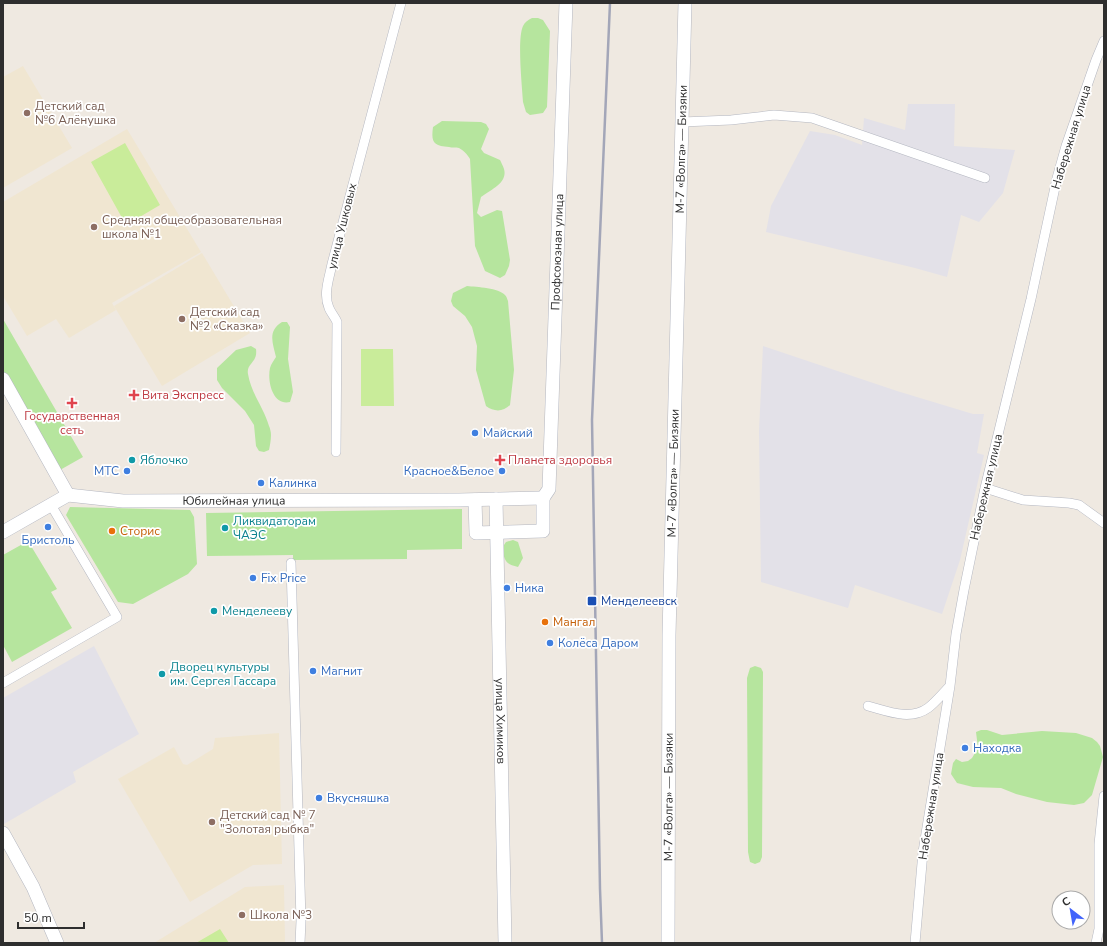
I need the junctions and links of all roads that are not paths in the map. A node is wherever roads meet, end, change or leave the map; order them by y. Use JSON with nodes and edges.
{"nodes":[{"id":1,"x":401,"y":3,"type":"edge"},
{"id":2,"x":566,"y":3,"type":"edge"},
{"id":3,"x":685,"y":3,"type":"edge"},
{"id":4,"x":1104,"y":41,"type":"edge"},
{"id":5,"x":682,"y":122,"type":"junction"},
{"id":6,"x":985,"y":178,"type":"dead end"},
{"id":7,"x":3,"y":379,"type":"edge"},
{"id":8,"x":336,"y":452,"type":"dead end"},
{"id":9,"x":985,"y":488,"type":"junction"},
{"id":10,"x":68,"y":495,"type":"junction"},
{"id":11,"x":543,"y":498,"type":"junction"},
{"id":12,"x":496,"y":499,"type":"junction"},
{"id":13,"x":475,"y":500,"type":"junction"},
{"id":14,"x":51,"y":505,"type":"junction"},
{"id":15,"x":1104,"y":523,"type":"edge"},
{"id":16,"x":3,"y":532,"type":"edge"},
{"id":17,"x":497,"y":532,"type":"junction"},
{"id":18,"x":291,"y":563,"type":"dead end"},
{"id":19,"x":3,"y":683,"type":"edge"},
{"id":20,"x":950,"y":686,"type":"junction"},
{"id":21,"x":868,"y":706,"type":"dead end"},
{"id":22,"x":1104,"y":796,"type":"edge"},
{"id":23,"x":3,"y":833,"type":"edge"},
{"id":24,"x":57,"y":943,"type":"edge"},
{"id":25,"x":300,"y":943,"type":"edge"},
{"id":26,"x":505,"y":943,"type":"edge"},
{"id":27,"x":668,"y":943,"type":"edge"},
{"id":28,"x":915,"y":943,"type":"edge"},
{"id":29,"x":1096,"y":943,"type":"edge"}],
"edges":[{"from":1,"to":8,"type":"street","name":"улица Ушковых"},
{"from":2,"to":11,"type":"main road","name":"Профсоюзная улица"},
{"from":3,"to":5,"type":"main road","name":"М-7 «Волга» — Бизяки"},
{"from":4,"to":9,"type":"street","name":"Набережная улица"},
{"from":5,"to":6,"type":"street"},
{"from":5,"to":27,"type":"main road","name":"М-7 «Волга» — Бизяки"},
{"from":7,"to":10,"type":"main road"},
{"from":9,"to":15,"type":"street"},
{"from":9,"to":20,"type":"street","name":"Набережная улица"},
{"from":10,"to":13,"type":"main road","name":"Юбилейная улица"},
{"from":10,"to":14,"type":"main road"},
{"from":11,"to":12,"type":"main road","name":"Юбилейная улица"},
{"from":11,"to":17,"type":"main road","name":"Профсоюзная улица"},
{"from":12,"to":13,"type":"main road","name":"Юбилейная улица"},
{"from":12,"to":17,"type":"main road","name":"улица Химиков"},
{"from":13,"to":17,"type":"main road"},
{"from":14,"to":16,"type":"main road"},
{"from":14,"to":19,"type":"street"},
{"from":17,"to":26,"type":"main road","name":"улица Химиков"},
{"from":18,"to":25,"type":"street"},
{"from":20,"to":21,"type":"street"},
{"from":20,"to":28,"type":"street","name":"Набережная улица"},
{"from":22,"to":29,"type":"street"},
{"from":23,"to":24,"type":"main road"}]}
